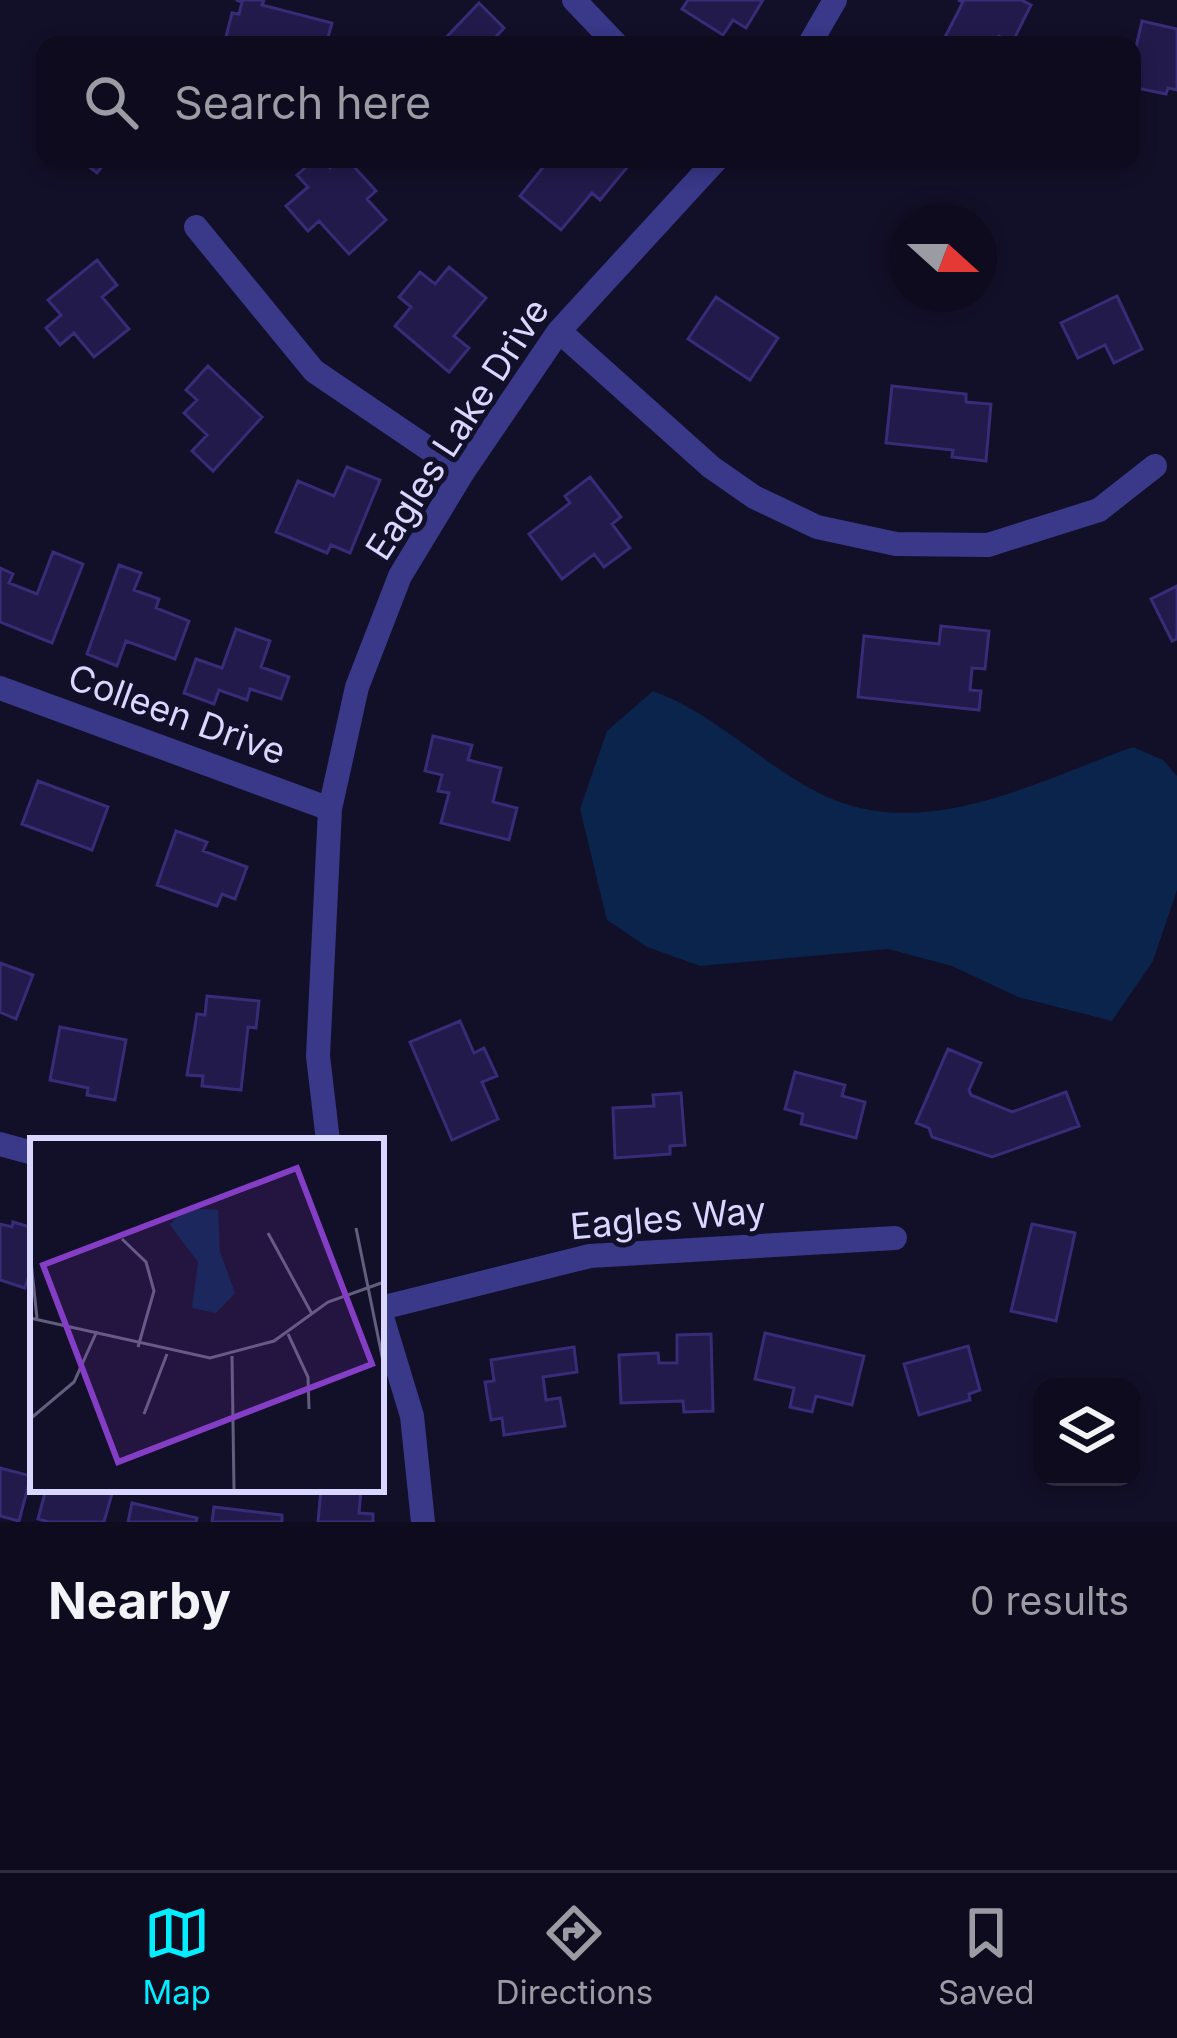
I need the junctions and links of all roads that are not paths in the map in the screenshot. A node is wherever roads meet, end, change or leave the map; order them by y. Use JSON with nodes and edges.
{"nodes":[{"id":1,"x":574,"y":0,"type":"edge"},
{"id":2,"x":835,"y":0,"type":"edge"},
{"id":3,"x":608,"y":36,"type":"edge"},
{"id":4,"x":814,"y":36,"type":"edge"},
{"id":5,"x":709,"y":168,"type":"edge"},
{"id":6,"x":196,"y":227,"type":"dead end"},
{"id":7,"x":559,"y":331,"type":"junction"},
{"id":8,"x":1155,"y":466,"type":"dead end"},
{"id":9,"x":463,"y":472,"type":"junction"},
{"id":10,"x":0,"y":688,"type":"edge"},
{"id":11,"x":330,"y":809,"type":"junction"},
{"id":12,"x":328,"y":1138,"type":"edge"},
{"id":13,"x":0,"y":1144,"type":"edge"},
{"id":14,"x":30,"y":1152,"type":"edge"},
{"id":15,"x":895,"y":1238,"type":"dead end"},
{"id":16,"x":384,"y":1310,"type":"edge"},
{"id":17,"x":384,"y":1321,"type":"edge"},
{"id":18,"x":423,"y":1522,"type":"edge"}],
"edges":[{"from":1,"to":3,"type":"street"},
{"from":2,"to":4,"type":"street"},
{"from":5,"to":7,"type":"street","name":"Eagles Lake Drive"},
{"from":6,"to":9,"type":"street"},
{"from":7,"to":8,"type":"street"},
{"from":7,"to":9,"type":"street","name":"Eagles Lake Drive"},
{"from":9,"to":11,"type":"street","name":"Eagles Lake Drive"},
{"from":10,"to":11,"type":"street","name":"Colleen Drive"},
{"from":11,"to":12,"type":"street","name":"Eagles Lake Drive"},
{"from":13,"to":14,"type":"street"},
{"from":15,"to":16,"type":"street","name":"Eagles Way"},
{"from":17,"to":18,"type":"street"}]}
